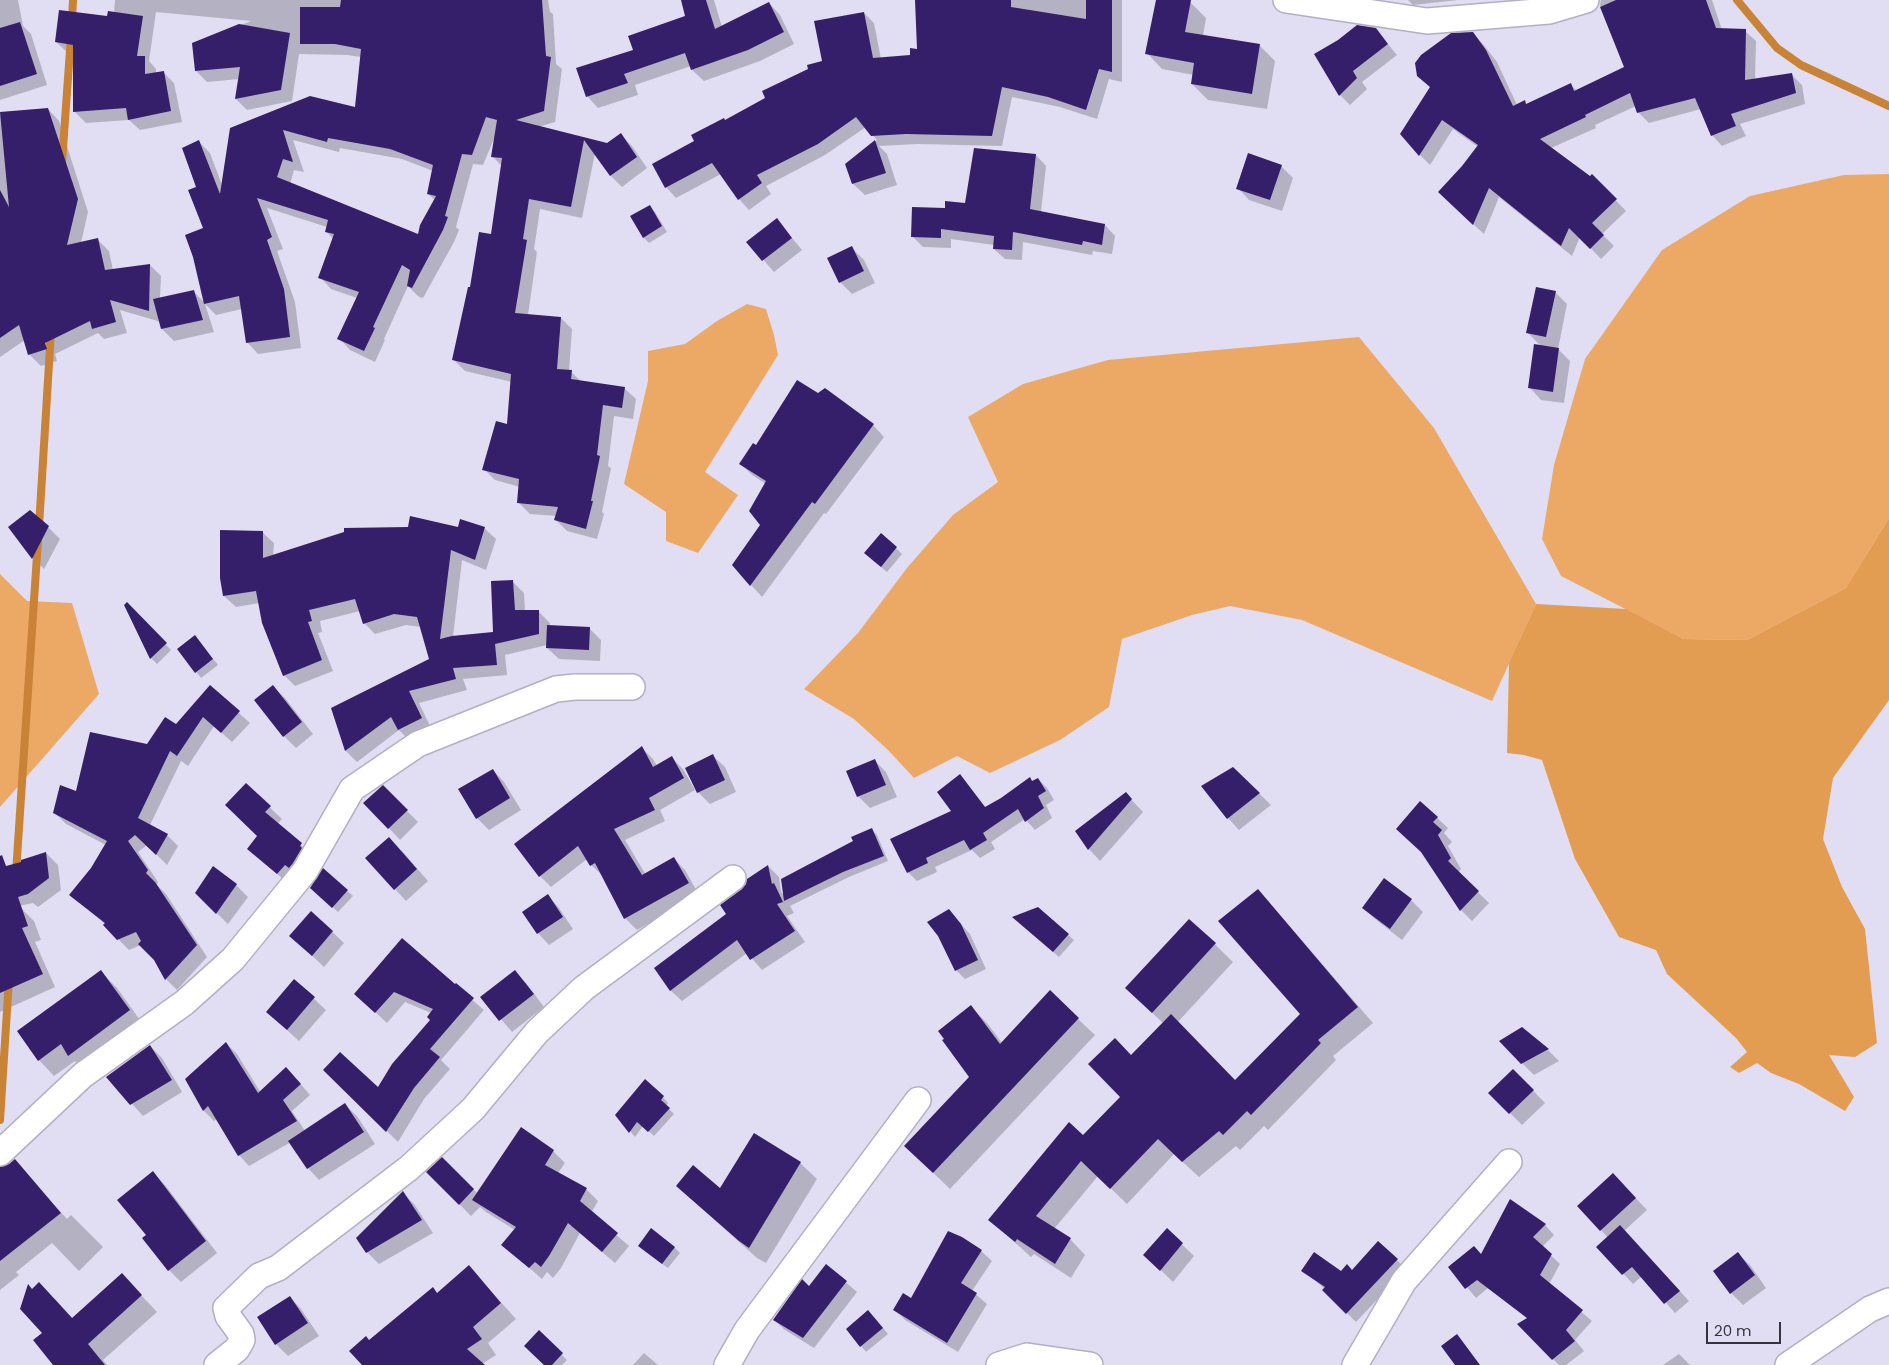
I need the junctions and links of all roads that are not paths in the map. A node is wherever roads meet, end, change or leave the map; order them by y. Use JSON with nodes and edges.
{"nodes":[{"id":1,"x":1286,"y":0,"type":"edge"},
{"id":2,"x":1586,"y":0,"type":"edge"},
{"id":3,"x":632,"y":687,"type":"dead end"},
{"id":4,"x":733,"y":878,"type":"dead end"},
{"id":5,"x":918,"y":1100,"type":"dead end"},
{"id":6,"x":0,"y":1153,"type":"edge"},
{"id":7,"x":1509,"y":1162,"type":"dead end"},
{"id":8,"x":1889,"y":1301,"type":"edge"},
{"id":9,"x":217,"y":1365,"type":"edge"},
{"id":10,"x":727,"y":1365,"type":"edge"},
{"id":11,"x":999,"y":1365,"type":"edge"},
{"id":12,"x":1090,"y":1365,"type":"edge"},
{"id":13,"x":1355,"y":1365,"type":"edge"},
{"id":14,"x":1788,"y":1365,"type":"edge"}],
"edges":[{"from":1,"to":2,"type":"street"},
{"from":3,"to":6,"type":"street"},
{"from":4,"to":9,"type":"street"},
{"from":5,"to":10,"type":"street"},
{"from":7,"to":13,"type":"street"},
{"from":8,"to":14,"type":"street"},
{"from":11,"to":12,"type":"street"}]}
